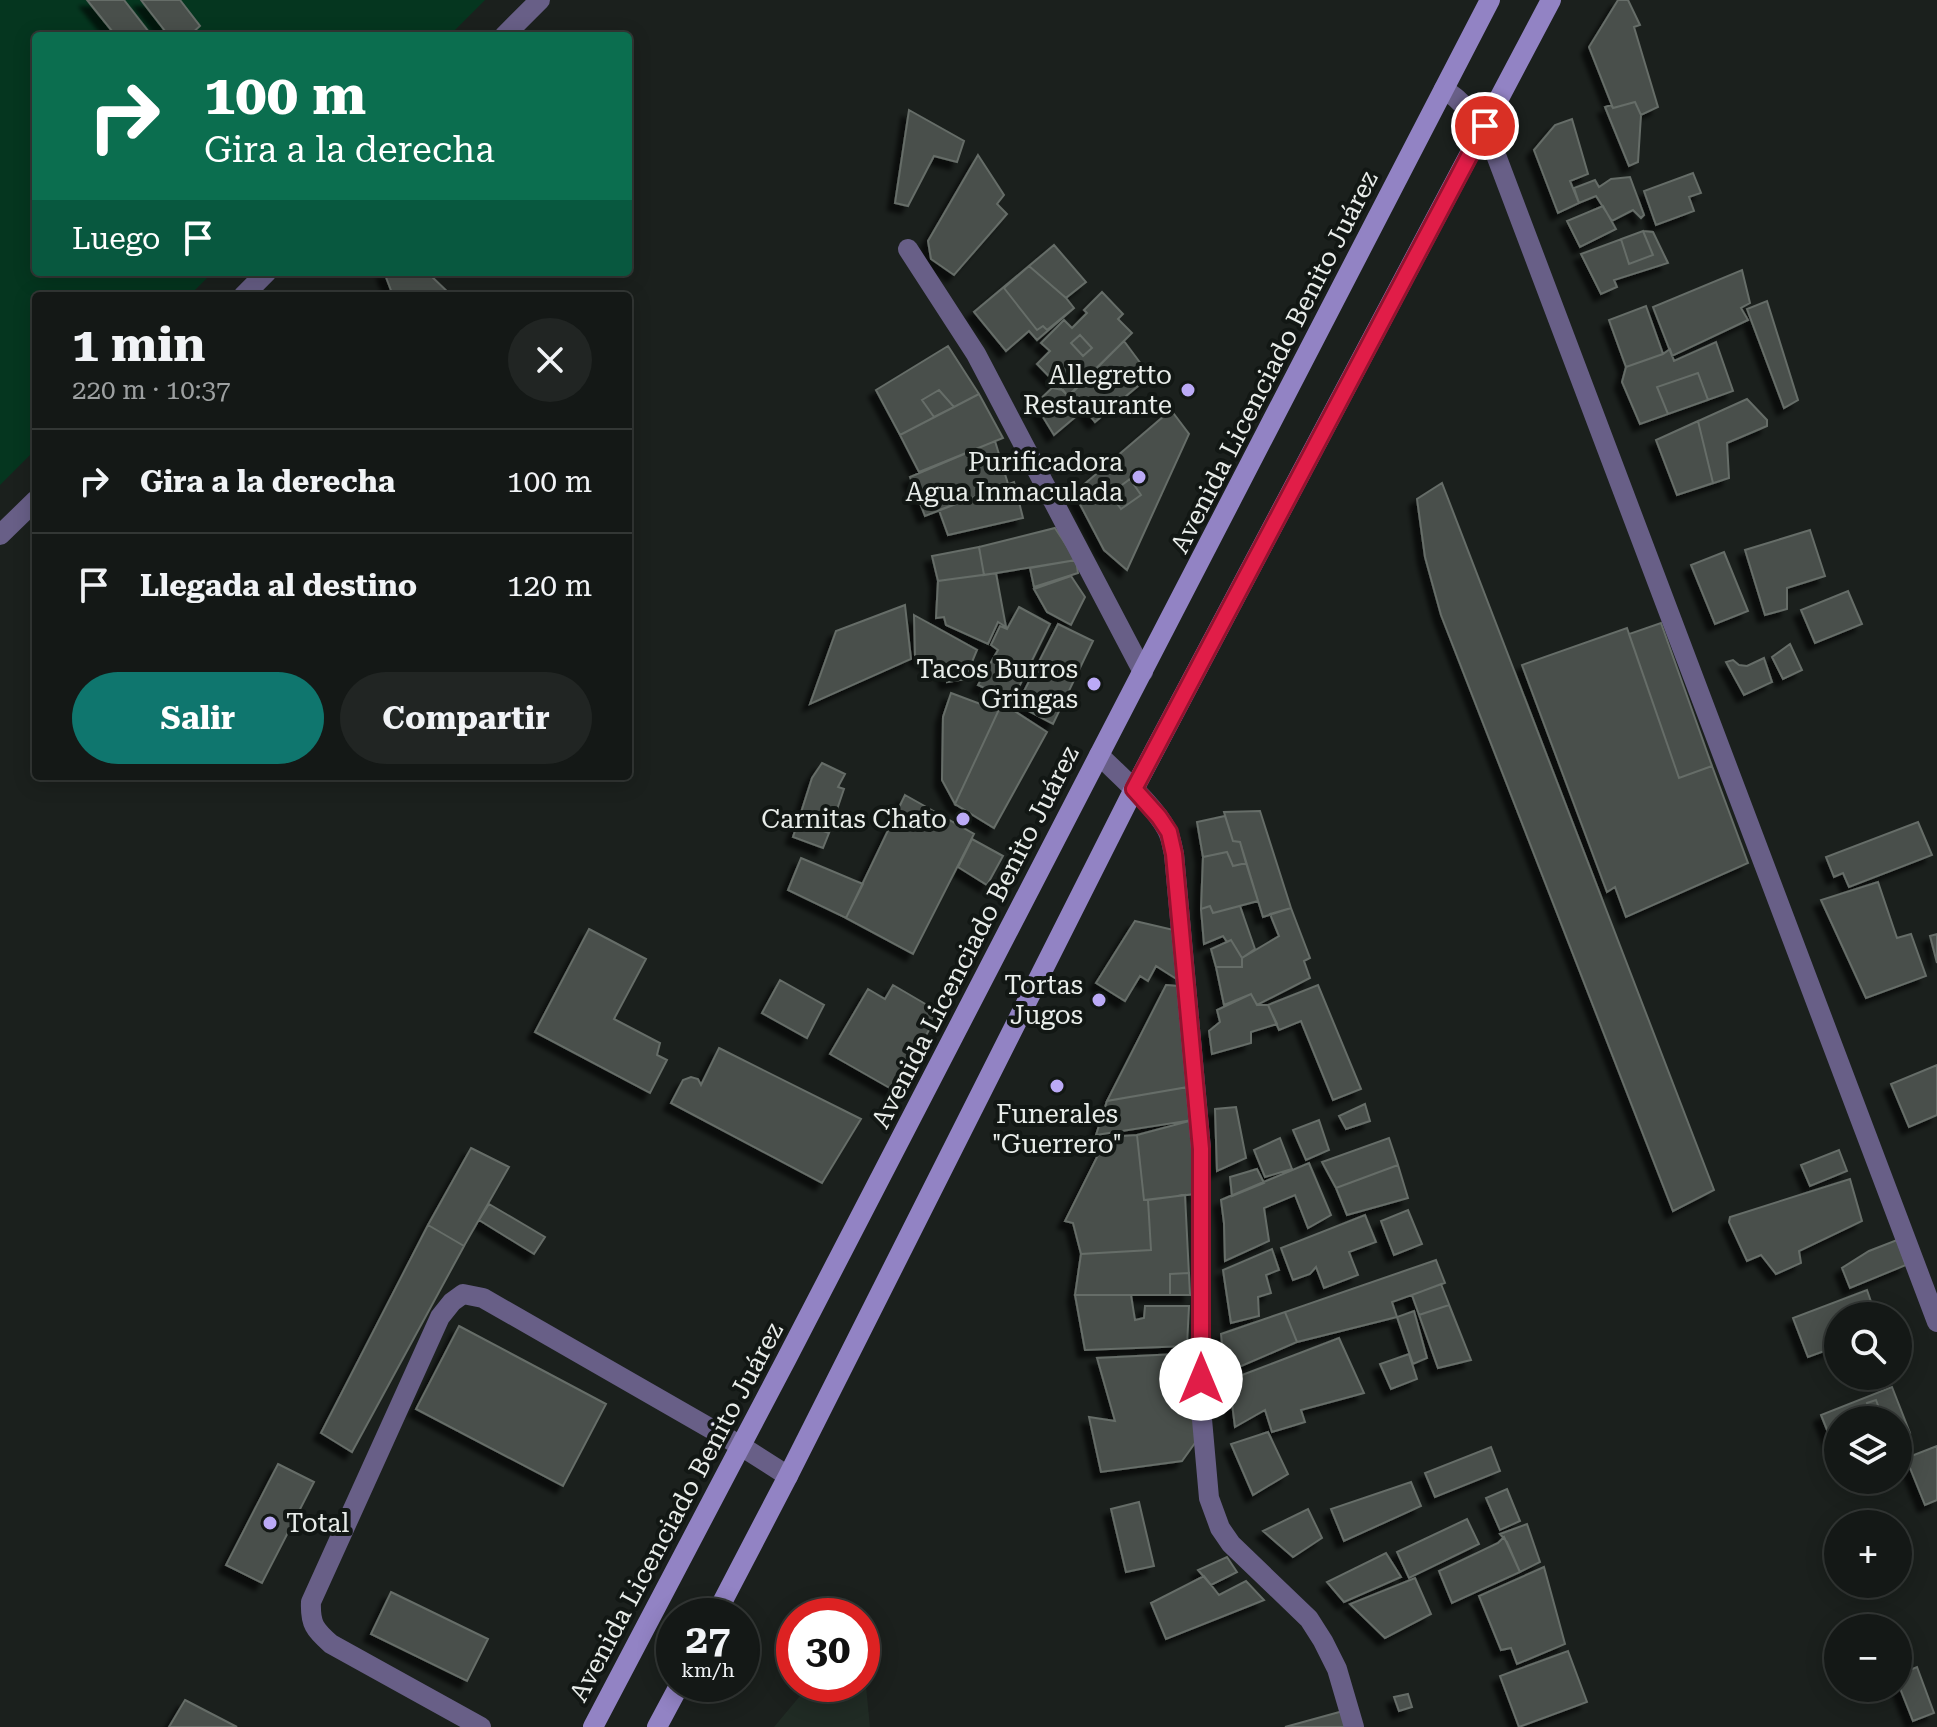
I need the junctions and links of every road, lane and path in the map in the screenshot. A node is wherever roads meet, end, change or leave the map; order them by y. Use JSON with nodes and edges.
{"nodes":[{"id":1,"x":540,"y":0,"type":"edge"},
{"id":2,"x":1490,"y":0,"type":"edge"},
{"id":3,"x":1551,"y":0,"type":"edge"},
{"id":4,"x":508,"y":32,"type":"edge"},
{"id":5,"x":1444,"y":89,"type":"junction"},
{"id":6,"x":1485,"y":126,"type":"junction"},
{"id":7,"x":908,"y":249,"type":"dead end"},
{"id":8,"x":263,"y":276,"type":"edge"},
{"id":9,"x":247,"y":292,"type":"edge"},
{"id":10,"x":32,"y":504,"type":"edge"},
{"id":11,"x":0,"y":535,"type":"edge"},
{"id":12,"x":1143,"y":672,"type":"junction"},
{"id":13,"x":1099,"y":755,"type":"junction"},
{"id":14,"x":1134,"y":789,"type":"junction"},
{"id":15,"x":1937,"y":1322,"type":"edge"},
{"id":16,"x":741,"y":1446,"type":"junction"},
{"id":17,"x":788,"y":1476,"type":"junction"},
{"id":18,"x":724,"y":1598,"type":"edge"},
{"id":19,"x":670,"y":1702,"type":"edge"},
{"id":20,"x":481,"y":1727,"type":"edge"},
{"id":21,"x":593,"y":1727,"type":"edge"},
{"id":22,"x":657,"y":1727,"type":"edge"},
{"id":23,"x":1354,"y":1727,"type":"edge"}],
"edges":[{"from":1,"to":4,"type":"street"},
{"from":2,"to":5,"type":"main road","name":"Avenida Licenciado Benito Juárez"},
{"from":3,"to":6,"type":"main road"},
{"from":5,"to":6,"type":"street"},
{"from":5,"to":12,"type":"main road","name":"Avenida Licenciado Benito Juárez"},
{"from":6,"to":14,"type":"main road"},
{"from":6,"to":15,"type":"street"},
{"from":7,"to":12,"type":"street"},
{"from":8,"to":9,"type":"street"},
{"from":10,"to":11,"type":"street"},
{"from":12,"to":13,"type":"main road","name":"Avenida Licenciado Benito Juárez"},
{"from":13,"to":14,"type":"street"},
{"from":13,"to":16,"type":"main road","name":"Avenida Licenciado Benito Juárez"},
{"from":14,"to":17,"type":"main road"},
{"from":14,"to":23,"type":"street"},
{"from":16,"to":17,"type":"street"},
{"from":16,"to":20,"type":"street"},
{"from":16,"to":21,"type":"main road","name":"Avenida Licenciado Benito Juárez"},
{"from":17,"to":18,"type":"main road"},
{"from":19,"to":22,"type":"main road"}]}
